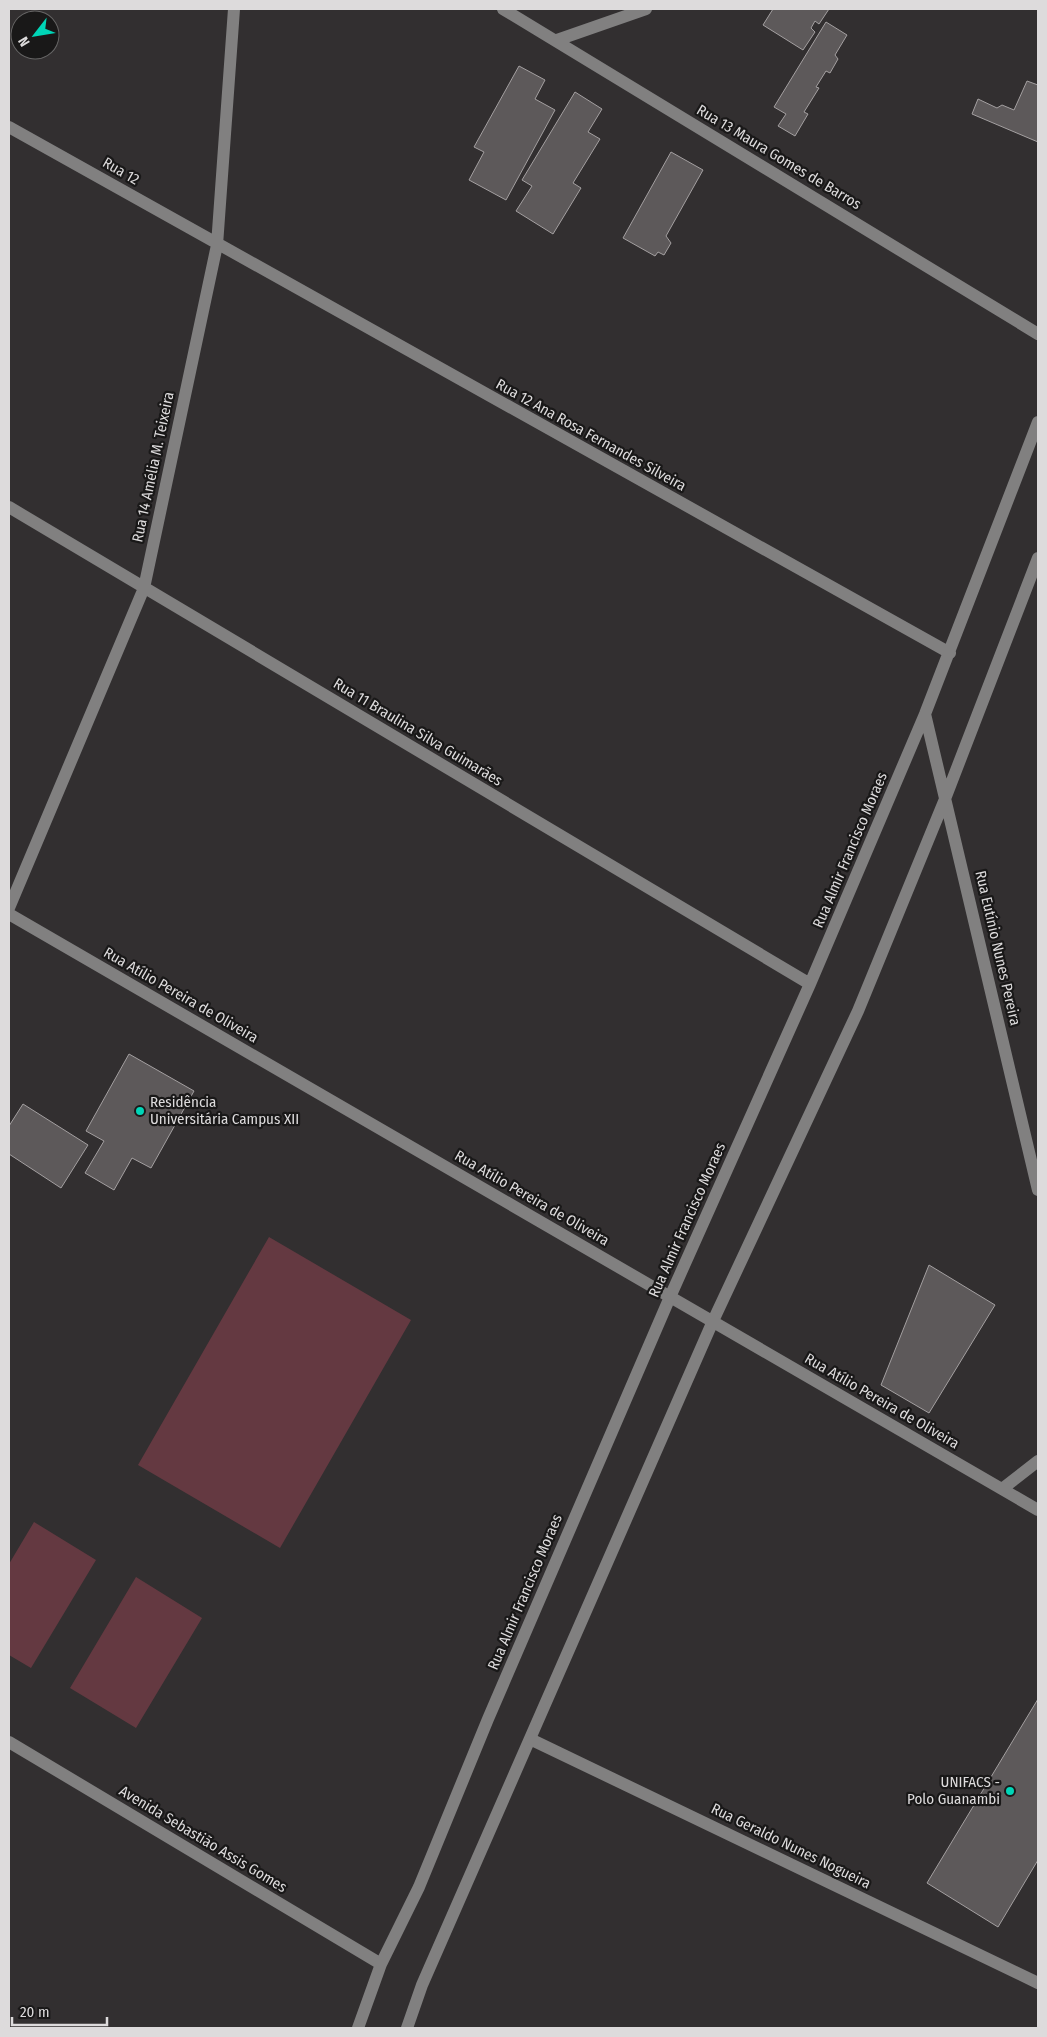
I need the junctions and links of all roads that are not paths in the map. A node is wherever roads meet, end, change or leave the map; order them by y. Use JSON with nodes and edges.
{"nodes":[{"id":1,"x":234,"y":9,"type":"edge"},
{"id":2,"x":503,"y":9,"type":"edge"},
{"id":3,"x":646,"y":9,"type":"edge"},
{"id":4,"x":557,"y":40,"type":"junction"},
{"id":5,"x":9,"y":127,"type":"edge"},
{"id":6,"x":217,"y":244,"type":"junction"},
{"id":7,"x":1038,"y":334,"type":"edge"},
{"id":8,"x":1038,"y":422,"type":"edge"},
{"id":9,"x":9,"y":508,"type":"edge"},
{"id":10,"x":1038,"y":558,"type":"edge"},
{"id":11,"x":144,"y":588,"type":"junction"},
{"id":12,"x":950,"y":653,"type":"junction"},
{"id":13,"x":925,"y":714,"type":"junction"},
{"id":14,"x":945,"y":799,"type":"junction"},
{"id":15,"x":9,"y":908,"type":"edge"},
{"id":16,"x":9,"y":914,"type":"edge"},
{"id":17,"x":810,"y":984,"type":"junction"},
{"id":18,"x":1038,"y":1190,"type":"edge"},
{"id":19,"x":670,"y":1297,"type":"junction"},
{"id":20,"x":713,"y":1321,"type":"junction"},
{"id":21,"x":1038,"y":1461,"type":"edge"},
{"id":22,"x":1002,"y":1489,"type":"junction"},
{"id":23,"x":1038,"y":1510,"type":"edge"},
{"id":24,"x":530,"y":1739,"type":"junction"},
{"id":25,"x":9,"y":1742,"type":"edge"},
{"id":26,"x":381,"y":1964,"type":"junction"},
{"id":27,"x":1038,"y":1983,"type":"edge"},
{"id":28,"x":358,"y":2028,"type":"edge"},
{"id":29,"x":407,"y":2028,"type":"edge"}],
"edges":[{"from":1,"to":6,"type":"street","name":"Rua 14 Amélia M. Teixeira"},
{"from":2,"to":4,"type":"street","name":"Rua 13 Maura Gomes de Barros"},
{"from":3,"to":4,"type":"street"},
{"from":4,"to":7,"type":"street","name":"Rua 13 Maura Gomes de Barros"},
{"from":5,"to":6,"type":"street","name":"Rua 12"},
{"from":6,"to":11,"type":"street","name":"Rua 14 Amélia M. Teixeira"},
{"from":6,"to":12,"type":"street","name":"Rua 12 Ana Rosa Fernandes Silveira"},
{"from":8,"to":12,"type":"street","name":"Rua Almir Francisco Moraes"},
{"from":9,"to":11,"type":"street","name":"Rua 11 Braulina Silva Guimarães"},
{"from":10,"to":14,"type":"street"},
{"from":11,"to":15,"type":"street","name":"Rua 14 Amélia M. Teixeira"},
{"from":11,"to":17,"type":"street","name":"Rua 11 Braulina Silva Guimarães"},
{"from":12,"to":13,"type":"street","name":"Rua Almir Francisco Moraes"},
{"from":13,"to":14,"type":"street","name":"Rua Eutínio Nunes Pereira"},
{"from":13,"to":17,"type":"street","name":"Rua Almir Francisco Moraes"},
{"from":14,"to":18,"type":"street","name":"Rua Eutínio Nunes Pereira"},
{"from":14,"to":20,"type":"street"},
{"from":16,"to":19,"type":"street","name":"Rua Atílio Pereira de Oliveira"},
{"from":17,"to":19,"type":"street","name":"Rua Almir Francisco Moraes"},
{"from":19,"to":20,"type":"street","name":"Rua Atílio Pereira de Oliveira"},
{"from":19,"to":26,"type":"street","name":"Rua Almir Francisco Moraes"},
{"from":20,"to":22,"type":"street","name":"Rua Atílio Pereira de Oliveira"},
{"from":20,"to":24,"type":"street"},
{"from":21,"to":22,"type":"street"},
{"from":22,"to":23,"type":"street","name":"Rua Atílio Pereira de Oliveira"},
{"from":24,"to":27,"type":"street","name":"Rua Geraldo Nunes Nogueira"},
{"from":24,"to":29,"type":"street"},
{"from":25,"to":26,"type":"street","name":"Avenida Sebastião Assis Gomes"},
{"from":26,"to":28,"type":"street","name":"Rua Almir Francisco Moraes"}]}
